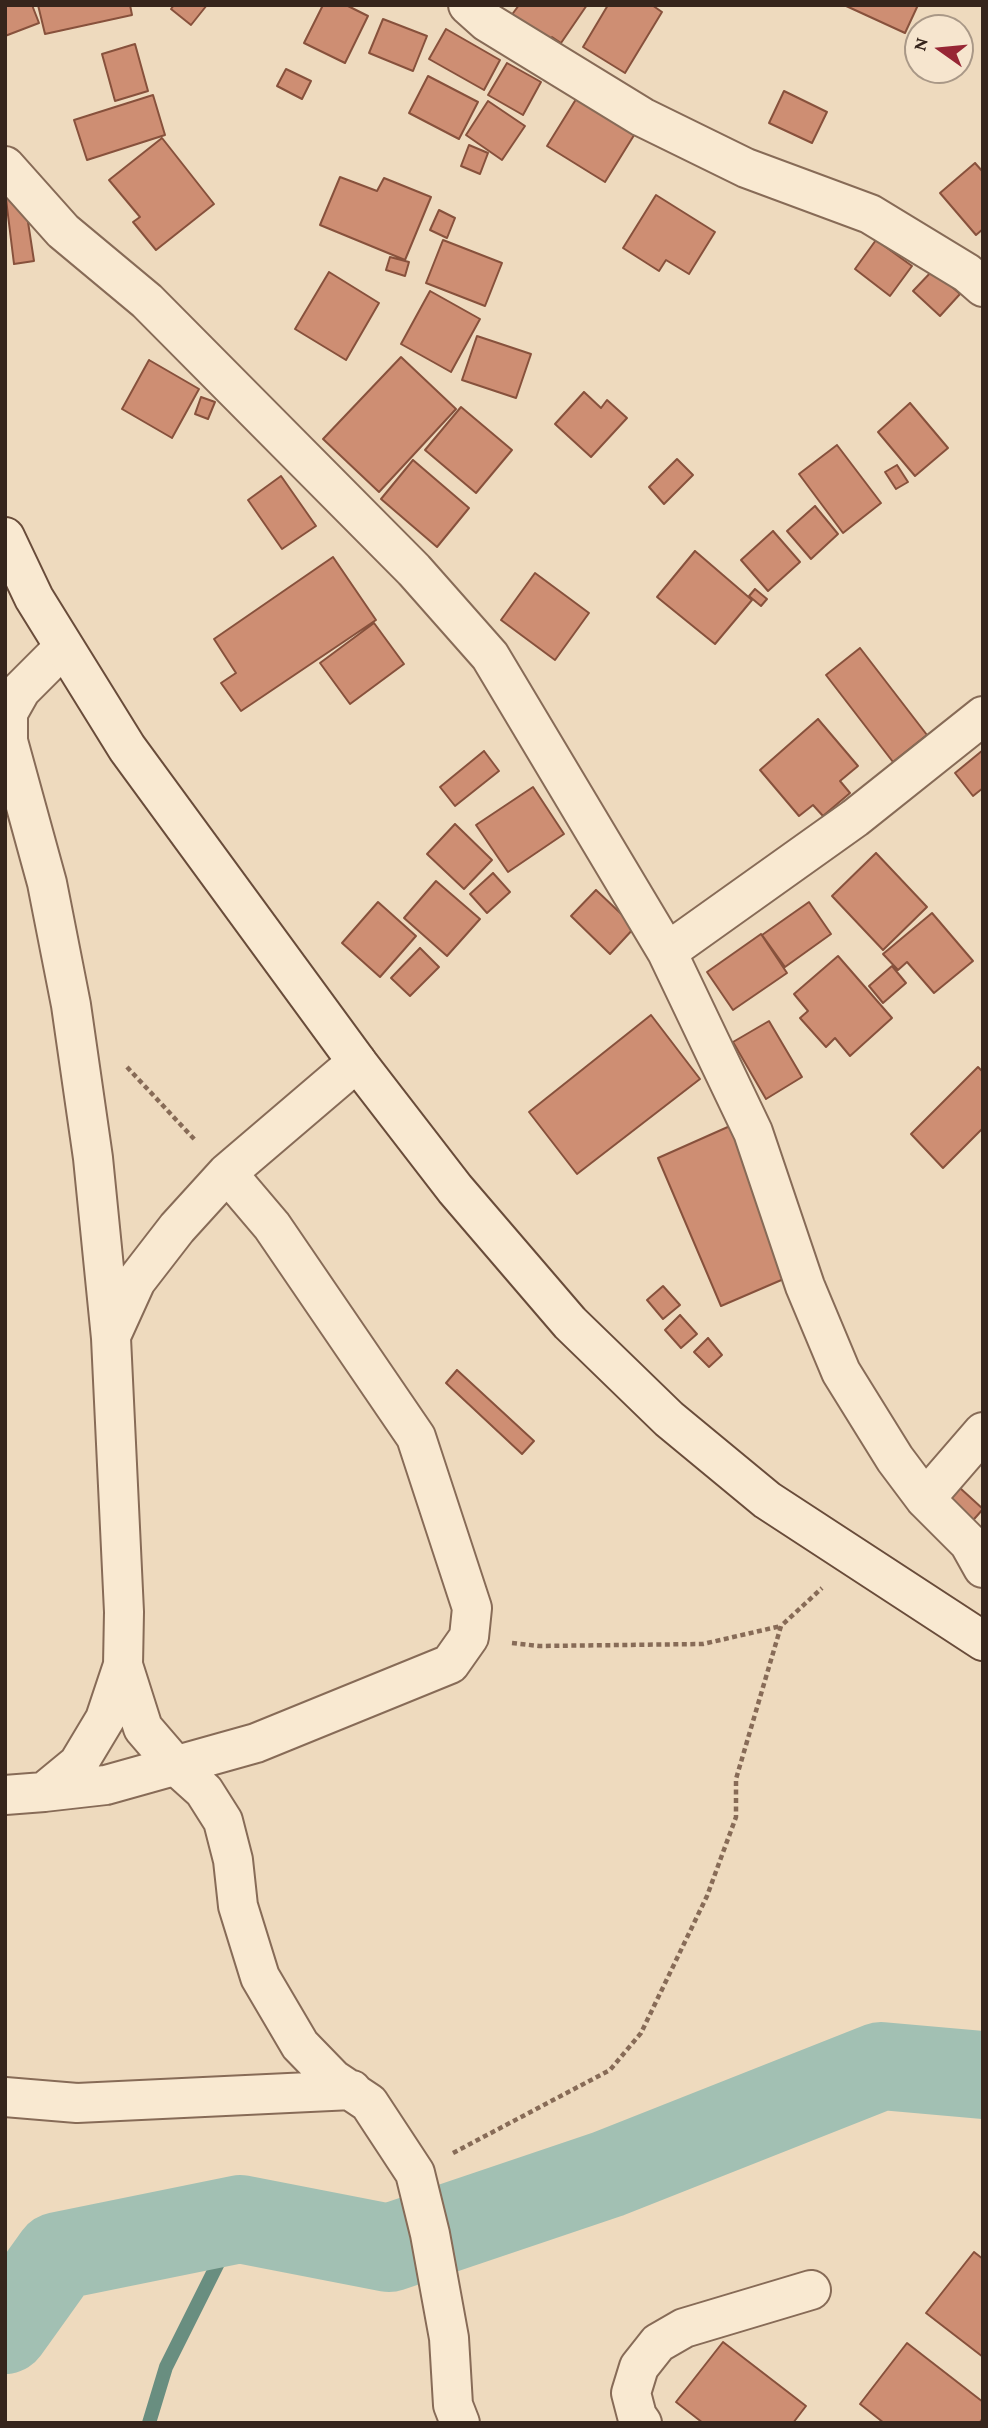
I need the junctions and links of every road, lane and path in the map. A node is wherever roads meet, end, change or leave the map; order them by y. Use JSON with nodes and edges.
{"nodes":[{"id":1,"x":468,"y":5,"type":"edge"},
{"id":2,"x":5,"y":166,"type":"edge"},
{"id":3,"x":983,"y":287,"type":"edge"},
{"id":4,"x":5,"y":537,"type":"edge"},
{"id":5,"x":63,"y":648,"type":"junction"},
{"id":6,"x":983,"y":716,"type":"edge"},
{"id":7,"x":667,"y":952,"type":"junction"},
{"id":8,"x":357,"y":1062,"type":"junction"},
{"id":9,"x":124,"y":1063,"type":"dead end"},
{"id":10,"x":227,"y":1173,"type":"junction"},
{"id":11,"x":111,"y":1338,"type":"junction"},
{"id":12,"x":983,"y":1432,"type":"edge"},
{"id":13,"x":925,"y":1499,"type":"junction"},
{"id":14,"x":853,"y":1558,"type":"junction"},
{"id":15,"x":983,"y":1568,"type":"edge"},
{"id":16,"x":781,"y":1626,"type":"junction"},
{"id":17,"x":469,"y":1637,"type":"junction"},
{"id":18,"x":983,"y":1641,"type":"edge"},
{"id":19,"x":122,"y":1665,"type":"junction"},
{"id":20,"x":174,"y":1764,"type":"junction"},
{"id":21,"x":44,"y":1792,"type":"junction"},
{"id":22,"x":5,"y":1795,"type":"edge"},
{"id":23,"x":352,"y":2090,"type":"junction"},
{"id":24,"x":5,"y":2097,"type":"edge"},
{"id":25,"x":415,"y":2174,"type":"junction"},
{"id":26,"x":811,"y":2290,"type":"dead end"},
{"id":27,"x":460,"y":2423,"type":"edge"},
{"id":28,"x":642,"y":2423,"type":"edge"}],
"edges":[{"from":1,"to":3,"type":"street"},
{"from":2,"to":7,"type":"street"},
{"from":4,"to":5,"type":"street"},
{"from":5,"to":8,"type":"street"},
{"from":5,"to":11,"type":"street"},
{"from":6,"to":7,"type":"street"},
{"from":7,"to":13,"type":"street"},
{"from":8,"to":10,"type":"street"},
{"from":8,"to":14,"type":"street"},
{"from":9,"to":10,"type":"path"},
{"from":10,"to":11,"type":"street"},
{"from":10,"to":17,"type":"street"},
{"from":11,"to":19,"type":"street"},
{"from":12,"to":13,"type":"street"},
{"from":13,"to":15,"type":"street"},
{"from":14,"to":16,"type":"path"},
{"from":14,"to":18,"type":"street"},
{"from":16,"to":17,"type":"path"},
{"from":16,"to":25,"type":"path"},
{"from":17,"to":20,"type":"street"},
{"from":19,"to":20,"type":"street"},
{"from":19,"to":21,"type":"street"},
{"from":20,"to":21,"type":"street"},
{"from":20,"to":23,"type":"street"},
{"from":21,"to":22,"type":"street"},
{"from":23,"to":24,"type":"street"},
{"from":23,"to":25,"type":"street"},
{"from":25,"to":27,"type":"street"},
{"from":26,"to":28,"type":"street"}]}
